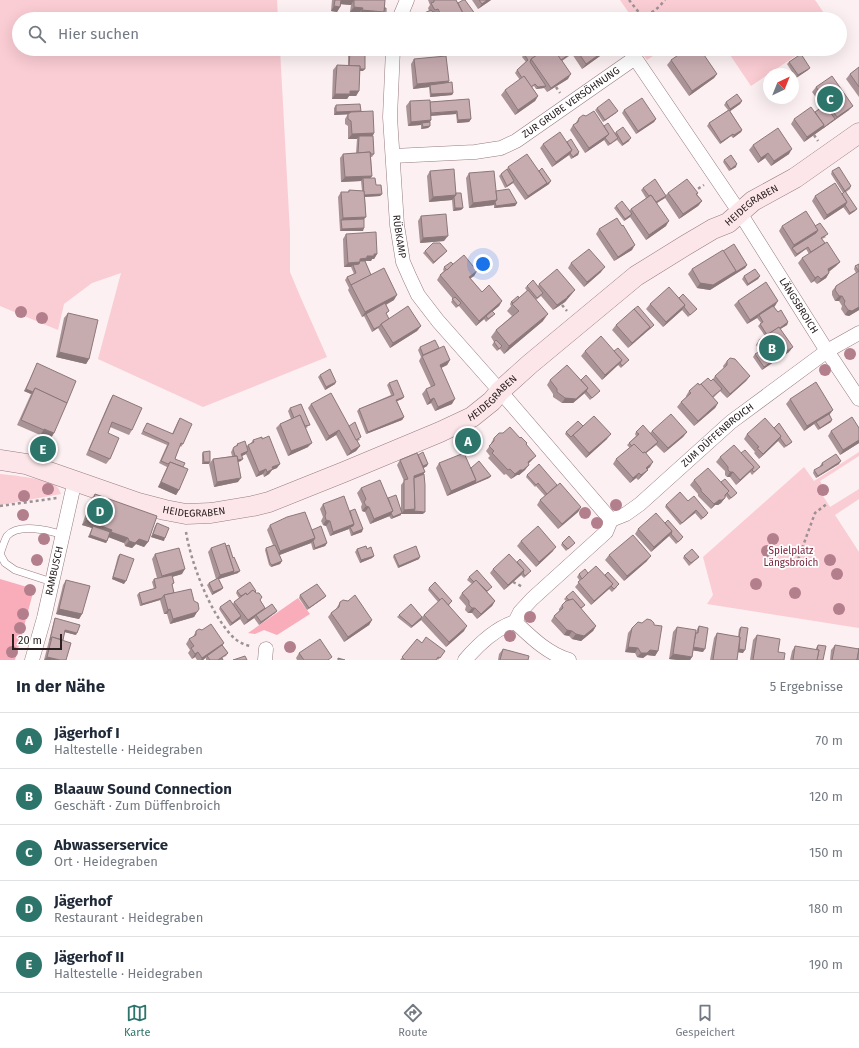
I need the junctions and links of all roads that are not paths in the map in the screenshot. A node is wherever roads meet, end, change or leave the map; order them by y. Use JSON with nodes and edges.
{"nodes":[{"id":1,"x":407,"y":0,"type":"edge"},
{"id":2,"x":402,"y":12,"type":"edge"},
{"id":3,"x":393,"y":56,"type":"edge"},
{"id":4,"x":859,"y":133,"type":"edge"},
{"id":5,"x":393,"y":156,"type":"junction"},
{"id":6,"x":740,"y":213,"type":"junction"},
{"id":7,"x":859,"y":332,"type":"edge"},
{"id":8,"x":827,"y":351,"type":"junction"},
{"id":9,"x":500,"y":391,"type":"junction"},
{"id":10,"x":859,"y":399,"type":"edge"},
{"id":11,"x":0,"y":460,"type":"edge"},
{"id":12,"x":75,"y":480,"type":"junction"},
{"id":13,"x":611,"y":520,"type":"junction"},
{"id":14,"x":63,"y":535,"type":"junction"},
{"id":15,"x":52,"y":582,"type":"junction"},
{"id":16,"x":515,"y":622,"type":"junction"},
{"id":17,"x":32,"y":660,"type":"edge"},
{"id":18,"x":465,"y":660,"type":"edge"},
{"id":19,"x":569,"y":660,"type":"edge"}],
"edges":[{"from":1,"to":2,"type":"street"},
{"from":3,"to":5,"type":"street","name":"RÜBKAMP"},
{"from":4,"to":6,"type":"main road","name":"HEIDEGRABEN"},
{"from":5,"to":6,"type":"street","name":"ZUR GRUBE VERSÖHNUNG"},
{"from":5,"to":9,"type":"street","name":"RÜBKAMP"},
{"from":6,"to":8,"type":"street","name":"LÄNGSBROICH"},
{"from":6,"to":9,"type":"main road","name":"HEIDEGRABEN"},
{"from":7,"to":8,"type":"street","name":"ZUM DÜFFENBROICH"},
{"from":8,"to":10,"type":"street","name":"LÄNGSBROICH"},
{"from":8,"to":13,"type":"street","name":"ZUM DÜFFENBROICH"},
{"from":9,"to":12,"type":"main road","name":"HEIDEGRABEN"},
{"from":9,"to":13,"type":"street"},
{"from":11,"to":12,"type":"main road","name":"HEIDEGRABEN"},
{"from":12,"to":14,"type":"street","name":"RAMBUSCH"},
{"from":13,"to":16,"type":"street"},
{"from":14,"to":15,"type":"street","name":"RAMBUSCH"},
{"from":14,"to":15,"type":"lane"},
{"from":15,"to":17,"type":"street","name":"RAMBUSCH"},
{"from":16,"to":18,"type":"street"},
{"from":16,"to":19,"type":"street"}]}
